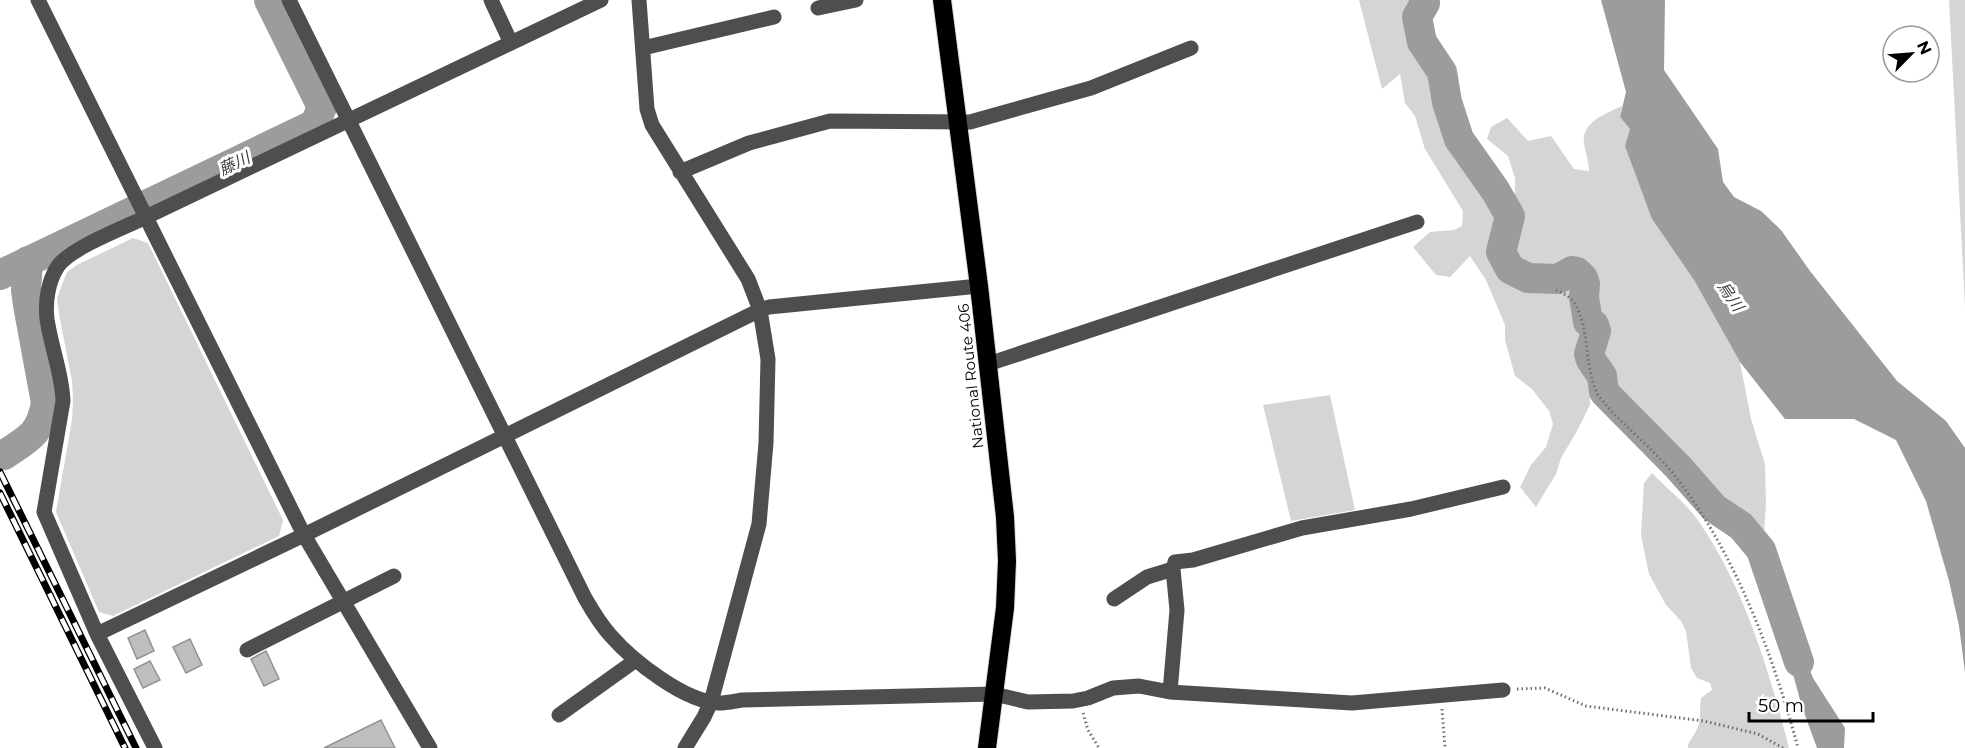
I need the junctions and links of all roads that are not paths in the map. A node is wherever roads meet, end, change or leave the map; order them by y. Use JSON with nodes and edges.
{"nodes":[{"id":1,"x":38,"y":0,"type":"edge"},
{"id":2,"x":289,"y":0,"type":"edge"},
{"id":3,"x":491,"y":0,"type":"edge"},
{"id":4,"x":601,"y":0,"type":"edge"},
{"id":5,"x":639,"y":0,"type":"edge"},
{"id":6,"x":856,"y":0,"type":"edge"},
{"id":7,"x":942,"y":0,"type":"edge"},
{"id":8,"x":818,"y":8,"type":"dead end"},
{"id":9,"x":774,"y":17,"type":"dead end"},
{"id":10,"x":511,"y":43,"type":"junction"},
{"id":11,"x":643,"y":48,"type":"junction"},
{"id":12,"x":1191,"y":48,"type":"dead end"},
{"id":13,"x":348,"y":121,"type":"junction"},
{"id":14,"x":957,"y":123,"type":"junction"},
{"id":15,"x":680,"y":172,"type":"junction"},
{"id":16,"x":146,"y":217,"type":"junction"},
{"id":17,"x":1417,"y":222,"type":"dead end"},
{"id":18,"x":979,"y":286,"type":"junction"},
{"id":19,"x":760,"y":310,"type":"junction"},
{"id":20,"x":988,"y":364,"type":"junction"},
{"id":21,"x":504,"y":435,"type":"junction"},
{"id":22,"x":1503,"y":487,"type":"dead end"},
{"id":23,"x":304,"y":536,"type":"junction"},
{"id":24,"x":1173,"y":569,"type":"junction"},
{"id":25,"x":394,"y":576,"type":"dead end"},
{"id":26,"x":1114,"y":598,"type":"dead end"},
{"id":27,"x":344,"y":603,"type":"junction"},
{"id":28,"x":97,"y":634,"type":"junction"},
{"id":29,"x":248,"y":650,"type":"dead end"},
{"id":30,"x":636,"y":660,"type":"junction"},
{"id":31,"x":1503,"y":690,"type":"road end"},
{"id":32,"x":1170,"y":692,"type":"junction"},
{"id":33,"x":994,"y":694,"type":"junction"},
{"id":34,"x":711,"y":702,"type":"junction"},
{"id":35,"x":559,"y":715,"type":"dead end"},
{"id":36,"x":155,"y":748,"type":"edge"},
{"id":37,"x":430,"y":748,"type":"edge"},
{"id":38,"x":685,"y":748,"type":"edge"},
{"id":39,"x":987,"y":748,"type":"edge"}],
"edges":[{"from":1,"to":16,"type":"street"},
{"from":2,"to":13,"type":"street"},
{"from":3,"to":10,"type":"street"},
{"from":4,"to":10,"type":"street"},
{"from":5,"to":11,"type":"street"},
{"from":6,"to":8,"type":"street"},
{"from":7,"to":14,"type":"highway","name":"National Route 406"},
{"from":9,"to":11,"type":"street"},
{"from":10,"to":13,"type":"street"},
{"from":11,"to":15,"type":"street"},
{"from":12,"to":14,"type":"street"},
{"from":13,"to":16,"type":"street"},
{"from":13,"to":21,"type":"street"},
{"from":14,"to":15,"type":"street"},
{"from":14,"to":18,"type":"highway","name":"National Route 406"},
{"from":15,"to":19,"type":"street"},
{"from":16,"to":23,"type":"street"},
{"from":16,"to":28,"type":"street"},
{"from":17,"to":20,"type":"street"},
{"from":18,"to":19,"type":"street"},
{"from":18,"to":20,"type":"highway","name":"National Route 406"},
{"from":19,"to":21,"type":"street"},
{"from":19,"to":34,"type":"street"},
{"from":20,"to":33,"type":"highway","name":"National Route 406"},
{"from":21,"to":23,"type":"street"},
{"from":21,"to":30,"type":"street"},
{"from":22,"to":24,"type":"street"},
{"from":23,"to":27,"type":"street"},
{"from":23,"to":28,"type":"street"},
{"from":24,"to":26,"type":"street"},
{"from":24,"to":32,"type":"street"},
{"from":25,"to":27,"type":"street"},
{"from":27,"to":29,"type":"street"},
{"from":27,"to":37,"type":"street"},
{"from":28,"to":36,"type":"street"},
{"from":30,"to":34,"type":"street"},
{"from":30,"to":35,"type":"street"},
{"from":31,"to":32,"type":"street"},
{"from":32,"to":33,"type":"street"},
{"from":33,"to":34,"type":"street"},
{"from":33,"to":39,"type":"highway","name":"National Route 406"},
{"from":34,"to":38,"type":"street"}]}
